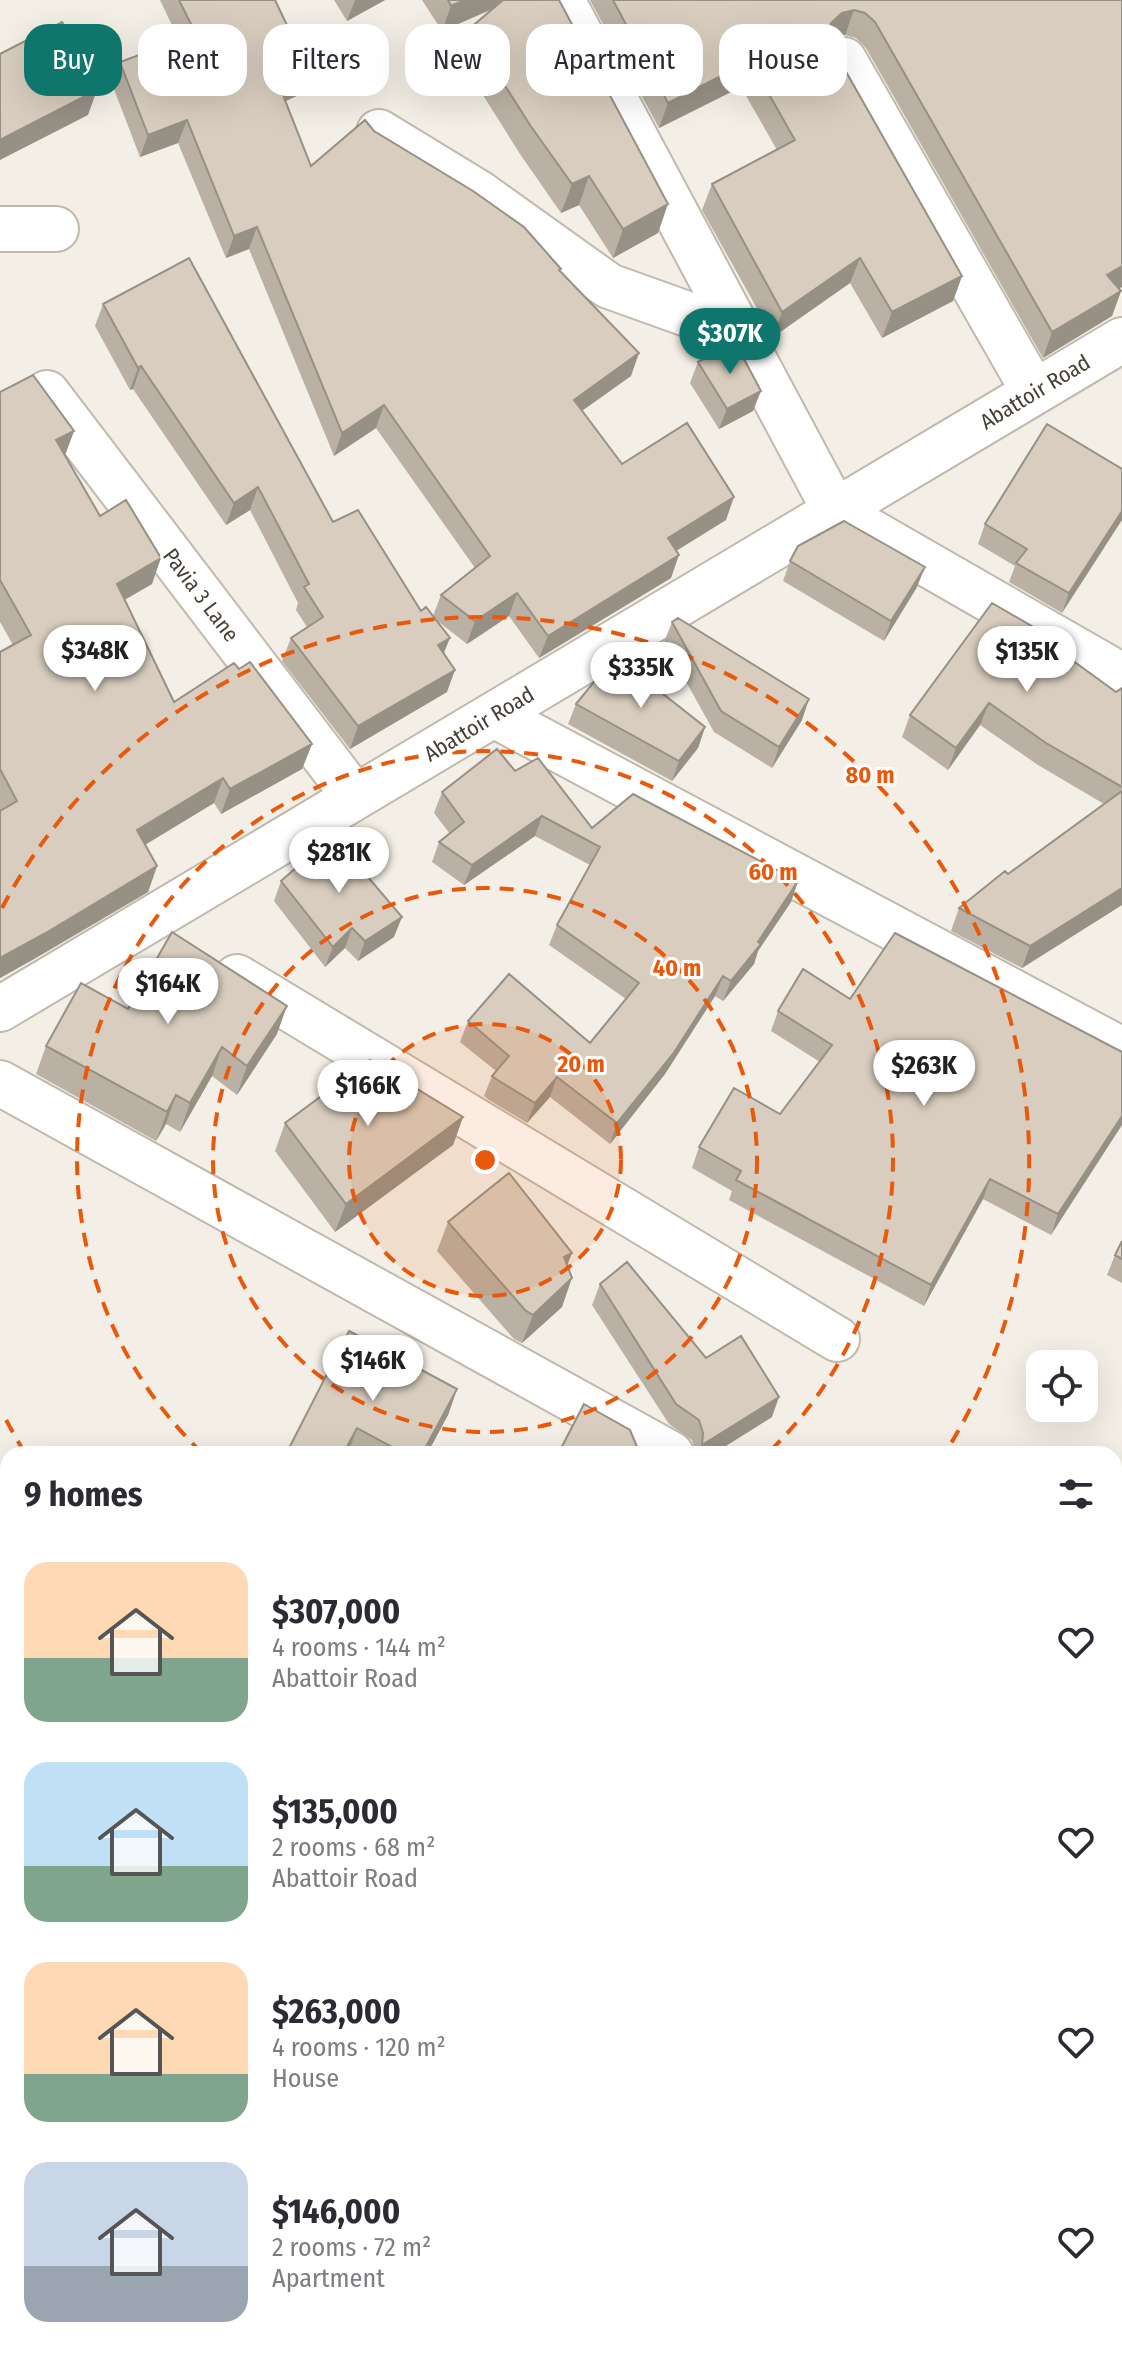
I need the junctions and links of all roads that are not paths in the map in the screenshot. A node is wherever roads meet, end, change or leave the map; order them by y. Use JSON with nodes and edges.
{"nodes":[{"id":1,"x":562,"y":0,"type":"edge"},
{"id":2,"x":847,"y":65,"type":"edge"},
{"id":3,"x":379,"y":132,"type":"edge"},
{"id":4,"x":0,"y":229,"type":"edge"},
{"id":5,"x":56,"y":229,"type":"dead end"},
{"id":6,"x":740,"y":333,"type":"junction"},
{"id":7,"x":1122,"y":340,"type":"edge"},
{"id":8,"x":1034,"y":392,"type":"junction"},
{"id":9,"x":47,"y":393,"type":"edge"},
{"id":10,"x":835,"y":511,"type":"junction"},
{"id":11,"x":1122,"y":676,"type":"edge"},
{"id":12,"x":494,"y":715,"type":"junction"},
{"id":13,"x":355,"y":797,"type":"junction"},
{"id":14,"x":146,"y":922,"type":"junction"},
{"id":15,"x":0,"y":1009,"type":"edge"},
{"id":16,"x":1122,"y":1050,"type":"edge"},
{"id":17,"x":0,"y":1083,"type":"edge"},
{"id":18,"x":837,"y":1339,"type":"dead end"},
{"id":19,"x":657,"y":1446,"type":"edge"}],
"edges":[{"from":1,"to":6,"type":"street"},
{"from":2,"to":8,"type":"street"},
{"from":3,"to":6,"type":"street"},
{"from":4,"to":5,"type":"street"},
{"from":6,"to":10,"type":"street"},
{"from":7,"to":8,"type":"street","name":"Abattoir Road"},
{"from":8,"to":10,"type":"street","name":"Abattoir Road"},
{"from":9,"to":13,"type":"street","name":"Pavia 3 Lane"},
{"from":10,"to":11,"type":"street"},
{"from":10,"to":12,"type":"street","name":"Abattoir Road"},
{"from":12,"to":13,"type":"street","name":"Abattoir Road"},
{"from":12,"to":16,"type":"street"},
{"from":13,"to":14,"type":"street","name":"Abattoir Road"},
{"from":14,"to":15,"type":"street","name":"Abattoir Road"},
{"from":14,"to":18,"type":"street"},
{"from":17,"to":19,"type":"street"}]}
